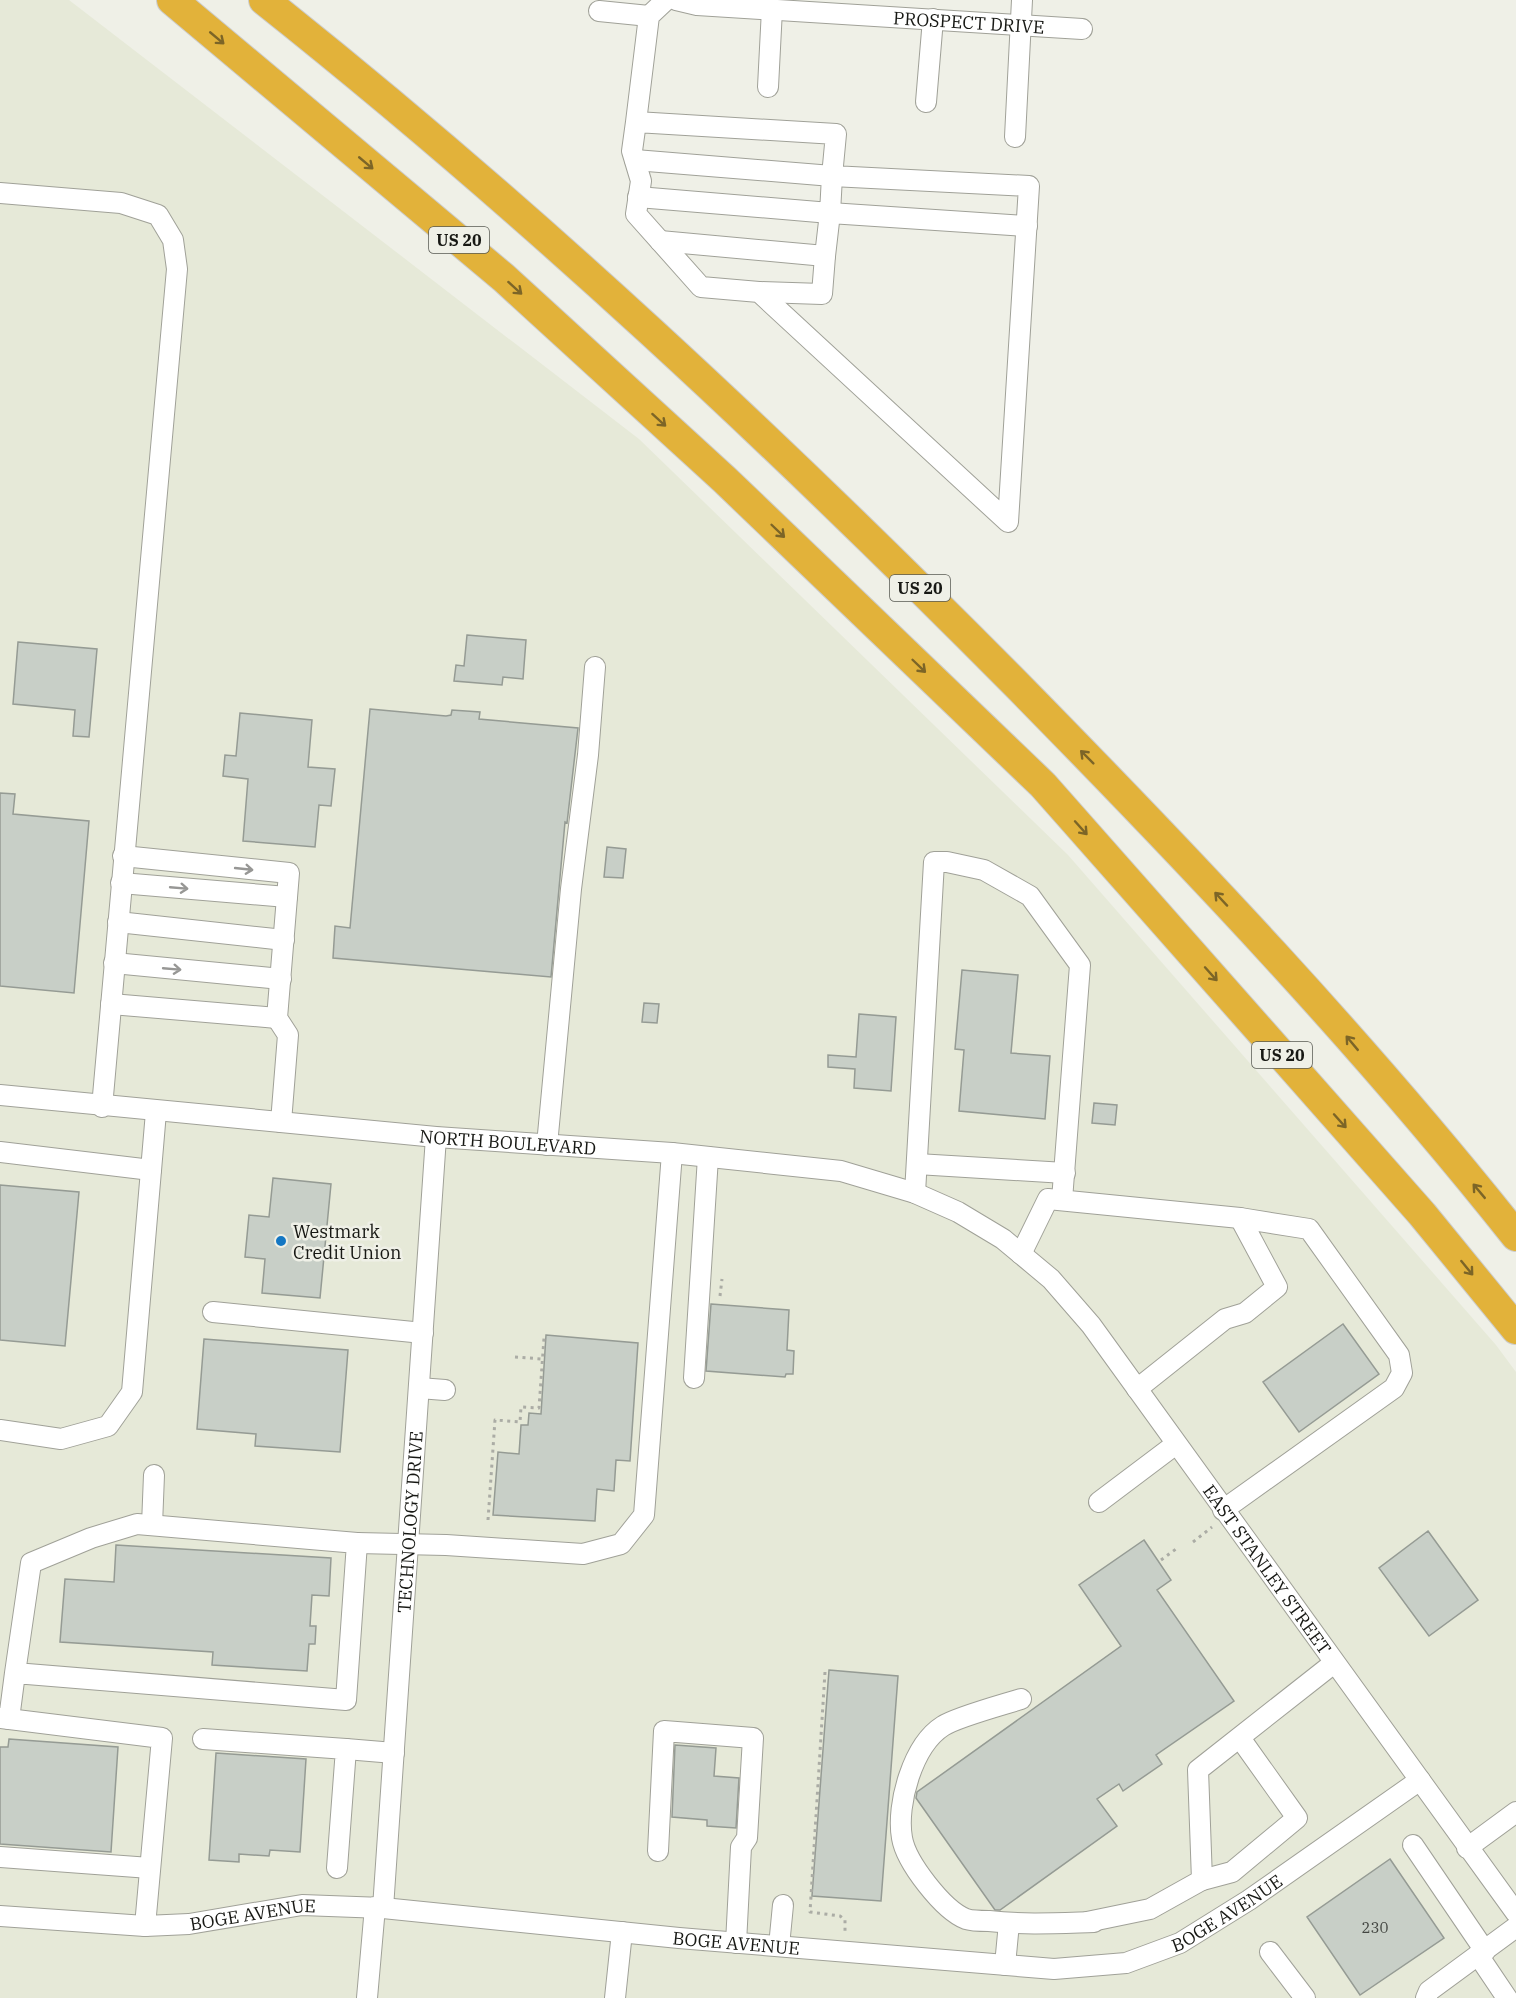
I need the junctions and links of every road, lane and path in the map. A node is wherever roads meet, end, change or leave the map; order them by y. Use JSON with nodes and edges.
{"nodes":[{"id":1,"x":172,"y":0,"type":"edge"},
{"id":2,"x":264,"y":0,"type":"edge"},
{"id":3,"x":666,"y":0,"type":"edge"},
{"id":4,"x":676,"y":0,"type":"edge"},
{"id":5,"x":1022,"y":0,"type":"edge"},
{"id":6,"x":752,"y":4,"type":"edge"},
{"id":7,"x":889,"y":8,"type":"edge"},
{"id":8,"x":772,"y":9,"type":"junction"},
{"id":9,"x":599,"y":11,"type":"dead end"},
{"id":10,"x":649,"y":16,"type":"junction"},
{"id":11,"x":933,"y":19,"type":"junction"},
{"id":12,"x":1020,"y":25,"type":"junction"},
{"id":13,"x":1082,"y":28,"type":"dead end"},
{"id":14,"x":768,"y":87,"type":"dead end"},
{"id":15,"x":926,"y":102,"type":"dead end"},
{"id":16,"x":636,"y":122,"type":"junction"},
{"id":17,"x":1015,"y":137,"type":"dead end"},
{"id":18,"x":635,"y":160,"type":"junction"},
{"id":19,"x":832,"y":176,"type":"junction"},
{"id":20,"x":0,"y":193,"type":"edge"},
{"id":21,"x":638,"y":196,"type":"junction"},
{"id":22,"x":830,"y":213,"type":"junction"},
{"id":23,"x":1027,"y":226,"type":"junction"},
{"id":24,"x":660,"y":241,"type":"junction"},
{"id":25,"x":825,"y":256,"type":"junction"},
{"id":26,"x":759,"y":292,"type":"junction"},
{"id":27,"x":595,"y":667,"type":"dead end"},
{"id":28,"x":123,"y":856,"type":"junction"},
{"id":29,"x":121,"y":884,"type":"junction"},
{"id":30,"x":287,"y":897,"type":"junction"},
{"id":31,"x":118,"y":922,"type":"junction"},
{"id":32,"x":284,"y":940,"type":"junction"},
{"id":33,"x":114,"y":963,"type":"junction"},
{"id":34,"x":280,"y":979,"type":"junction"},
{"id":35,"x":111,"y":1004,"type":"junction"},
{"id":36,"x":277,"y":1018,"type":"junction"},
{"id":37,"x":0,"y":1095,"type":"edge"},
{"id":38,"x":102,"y":1107,"type":"junction"},
{"id":39,"x":156,"y":1112,"type":"junction"},
{"id":40,"x":281,"y":1122,"type":"junction"},
{"id":41,"x":436,"y":1137,"type":"junction"},
{"id":42,"x":548,"y":1145,"type":"junction"},
{"id":43,"x":0,"y":1152,"type":"edge"},
{"id":44,"x":672,"y":1154,"type":"junction"},
{"id":45,"x":708,"y":1157,"type":"junction"},
{"id":46,"x":917,"y":1164,"type":"junction"},
{"id":47,"x":151,"y":1170,"type":"junction"},
{"id":48,"x":1065,"y":1173,"type":"junction"},
{"id":49,"x":915,"y":1193,"type":"junction"},
{"id":50,"x":1062,"y":1200,"type":"junction"},
{"id":51,"x":1240,"y":1218,"type":"junction"},
{"id":52,"x":1516,"y":1236,"type":"edge"},
{"id":53,"x":1003,"y":1239,"type":"joint"},
{"id":54,"x":1021,"y":1254,"type":"junction"},
{"id":55,"x":722,"y":1279,"type":"dead end"},
{"id":56,"x":720,"y":1296,"type":"dead end"},
{"id":57,"x":213,"y":1312,"type":"dead end"},
{"id":58,"x":1516,"y":1329,"type":"edge"},
{"id":59,"x":423,"y":1333,"type":"junction"},
{"id":60,"x":544,"y":1338,"type":"dead end"},
{"id":61,"x":515,"y":1357,"type":"dead end"},
{"id":62,"x":543,"y":1359,"type":"junction"},
{"id":63,"x":694,"y":1378,"type":"dead end"},
{"id":64,"x":419,"y":1388,"type":"junction"},
{"id":65,"x":1137,"y":1389,"type":"junction"},
{"id":66,"x":445,"y":1390,"type":"dead end"},
{"id":67,"x":0,"y":1430,"type":"edge"},
{"id":68,"x":1176,"y":1444,"type":"junction"},
{"id":69,"x":154,"y":1475,"type":"dead end"},
{"id":70,"x":1099,"y":1502,"type":"dead end"},
{"id":71,"x":1223,"y":1510,"type":"junction"},
{"id":72,"x":488,"y":1520,"type":"dead end"},
{"id":73,"x":152,"y":1525,"type":"junction"},
{"id":74,"x":1212,"y":1527,"type":"dead end"},
{"id":75,"x":1193,"y":1542,"type":"dead end"},
{"id":76,"x":357,"y":1543,"type":"junction"},
{"id":77,"x":408,"y":1545,"type":"junction"},
{"id":78,"x":1176,"y":1549,"type":"dead end"},
{"id":79,"x":1161,"y":1560,"type":"dead end"},
{"id":80,"x":1334,"y":1663,"type":"junction"},
{"id":81,"x":825,"y":1672,"type":"dead end"},
{"id":82,"x":15,"y":1673,"type":"junction"},
{"id":83,"x":1021,"y":1699,"type":"dead end"},
{"id":84,"x":4,"y":1719,"type":"edge"},
{"id":85,"x":1240,"y":1738,"type":"junction"},
{"id":86,"x":203,"y":1739,"type":"dead end"},
{"id":87,"x":346,"y":1749,"type":"junction"},
{"id":88,"x":394,"y":1753,"type":"junction"},
{"id":89,"x":1419,"y":1780,"type":"junction"},
{"id":90,"x":1516,"y":1812,"type":"edge"},
{"id":91,"x":1413,"y":1845,"type":"dead end"},
{"id":92,"x":1467,"y":1848,"type":"junction"},
{"id":93,"x":658,"y":1851,"type":"dead end"},
{"id":94,"x":0,"y":1857,"type":"edge"},
{"id":95,"x":150,"y":1868,"type":"junction"},
{"id":96,"x":337,"y":1868,"type":"dead end"},
{"id":97,"x":1202,"y":1880,"type":"junction"},
{"id":98,"x":783,"y":1905,"type":"dead end"},
{"id":99,"x":379,"y":1908,"type":"junction"},
{"id":100,"x":1516,"y":1913,"type":"edge"},
{"id":101,"x":0,"y":1916,"type":"edge"},
{"id":102,"x":1009,"y":1923,"type":"junction"},
{"id":103,"x":146,"y":1926,"type":"junction"},
{"id":104,"x":1516,"y":1927,"type":"edge"},
{"id":105,"x":622,"y":1932,"type":"junction"},
{"id":106,"x":845,"y":1932,"type":"dead end"},
{"id":107,"x":736,"y":1942,"type":"junction"},
{"id":108,"x":779,"y":1946,"type":"junction"},
{"id":109,"x":1270,"y":1952,"type":"dead end"},
{"id":110,"x":1481,"y":1953,"type":"junction"},
{"id":111,"x":1005,"y":1965,"type":"junction"},
{"id":112,"x":368,"y":1998,"type":"edge"},
{"id":113,"x":615,"y":1998,"type":"edge"},
{"id":114,"x":1305,"y":1998,"type":"edge"},
{"id":115,"x":1426,"y":1998,"type":"edge"},
{"id":116,"x":1507,"y":1998,"type":"edge"}],
"edges":[{"from":1,"to":58,"type":"highway","number":"US 20","one_way":true},
{"from":52,"to":2,"type":"highway","number":"US 20","one_way":true},
{"from":3,"to":10,"type":"street"},
{"from":4,"to":6,"type":"street","name":"PROSPECT DRIVE"},
{"from":5,"to":12,"type":"street"},
{"from":6,"to":8,"type":"street","name":"PROSPECT DRIVE"},
{"from":7,"to":8,"type":"street","name":"PROSPECT DRIVE"},
{"from":7,"to":11,"type":"street","name":"PROSPECT DRIVE"},
{"from":8,"to":14,"type":"street"},
{"from":9,"to":10,"type":"street"},
{"from":10,"to":16,"type":"street"},
{"from":11,"to":12,"type":"street","name":"PROSPECT DRIVE"},
{"from":11,"to":15,"type":"street"},
{"from":12,"to":13,"type":"street","name":"PROSPECT DRIVE"},
{"from":12,"to":17,"type":"street"},
{"from":16,"to":18,"type":"street"},
{"from":16,"to":19,"type":"street"},
{"from":18,"to":19,"type":"street"},
{"from":18,"to":21,"type":"street"},
{"from":19,"to":22,"type":"street"},
{"from":19,"to":23,"type":"street"},
{"from":20,"to":28,"type":"street"},
{"from":21,"to":22,"type":"street"},
{"from":21,"to":24,"type":"street"},
{"from":22,"to":23,"type":"street"},
{"from":22,"to":25,"type":"street"},
{"from":23,"to":26,"type":"street"},
{"from":24,"to":25,"type":"street"},
{"from":24,"to":26,"type":"street"},
{"from":25,"to":26,"type":"street"},
{"from":27,"to":42,"type":"street"},
{"from":28,"to":29,"type":"street"},
{"from":28,"to":30,"type":"street","one_way":true},
{"from":29,"to":30,"type":"street","one_way":true},
{"from":29,"to":31,"type":"street"},
{"from":30,"to":32,"type":"street"},
{"from":31,"to":32,"type":"street"},
{"from":31,"to":33,"type":"street"},
{"from":32,"to":34,"type":"street"},
{"from":33,"to":34,"type":"street","one_way":true},
{"from":33,"to":35,"type":"street"},
{"from":34,"to":36,"type":"street"},
{"from":35,"to":36,"type":"street"},
{"from":35,"to":38,"type":"street"},
{"from":36,"to":40,"type":"street"},
{"from":37,"to":38,"type":"street","name":"NORTH BOULEVARD"},
{"from":38,"to":39,"type":"street","name":"NORTH BOULEVARD"},
{"from":39,"to":40,"type":"street","name":"NORTH BOULEVARD"},
{"from":39,"to":47,"type":"street"},
{"from":40,"to":41,"type":"street","name":"NORTH BOULEVARD"},
{"from":41,"to":42,"type":"street","name":"NORTH BOULEVARD"},
{"from":41,"to":59,"type":"street","name":"TECHNOLOGY DRIVE"},
{"from":42,"to":44,"type":"street","name":"NORTH BOULEVARD"},
{"from":43,"to":47,"type":"street"},
{"from":44,"to":45,"type":"street","name":"NORTH BOULEVARD"},
{"from":44,"to":77,"type":"street"},
{"from":45,"to":49,"type":"street","name":"NORTH BOULEVARD"},
{"from":45,"to":63,"type":"street"},
{"from":46,"to":48,"type":"street"},
{"from":46,"to":48,"type":"street"},
{"from":46,"to":49,"type":"street"},
{"from":47,"to":67,"type":"street"},
{"from":48,"to":50,"type":"street"},
{"from":49,"to":53,"type":"street","name":"NORTH BOULEVARD"},
{"from":50,"to":51,"type":"street"},
{"from":50,"to":54,"type":"street"},
{"from":51,"to":65,"type":"street"},
{"from":51,"to":71,"type":"street"},
{"from":53,"to":54,"type":"street","name":"EAST STANLEY STREET"},
{"from":54,"to":65,"type":"street","name":"EAST STANLEY STREET"},
{"from":55,"to":56,"type":"path"},
{"from":57,"to":59,"type":"street"},
{"from":59,"to":64,"type":"street","name":"TECHNOLOGY DRIVE"},
{"from":60,"to":62,"type":"path"},
{"from":61,"to":62,"type":"path"},
{"from":62,"to":72,"type":"path"},
{"from":64,"to":66,"type":"street"},
{"from":64,"to":77,"type":"street","name":"TECHNOLOGY DRIVE"},
{"from":65,"to":68,"type":"street","name":"EAST STANLEY STREET"},
{"from":68,"to":70,"type":"street"},
{"from":68,"to":71,"type":"street","name":"EAST STANLEY STREET"},
{"from":69,"to":73,"type":"street"},
{"from":71,"to":80,"type":"street","name":"EAST STANLEY STREET"},
{"from":73,"to":76,"type":"street"},
{"from":73,"to":82,"type":"street"},
{"from":74,"to":75,"type":"path"},
{"from":76,"to":77,"type":"street"},
{"from":76,"to":82,"type":"street"},
{"from":77,"to":88,"type":"street","name":"TECHNOLOGY DRIVE"},
{"from":78,"to":79,"type":"path"},
{"from":80,"to":85,"type":"street"},
{"from":80,"to":89,"type":"street","name":"EAST STANLEY STREET"},
{"from":81,"to":106,"type":"path"},
{"from":82,"to":84,"type":"street"},
{"from":83,"to":102,"type":"street"},
{"from":84,"to":95,"type":"street"},
{"from":85,"to":97,"type":"street"},
{"from":85,"to":97,"type":"street"},
{"from":86,"to":87,"type":"street"},
{"from":87,"to":88,"type":"street"},
{"from":87,"to":96,"type":"street"},
{"from":88,"to":99,"type":"street","name":"TECHNOLOGY DRIVE"},
{"from":89,"to":92,"type":"street","name":"EAST STANLEY STREET"},
{"from":89,"to":111,"type":"street","name":"BOGE AVENUE"},
{"from":90,"to":92,"type":"street"},
{"from":91,"to":110,"type":"street"},
{"from":92,"to":100,"type":"street","name":"EAST STANLEY STREET"},
{"from":93,"to":107,"type":"street"},
{"from":94,"to":95,"type":"street"},
{"from":95,"to":103,"type":"street"},
{"from":97,"to":102,"type":"street"},
{"from":98,"to":108,"type":"street"},
{"from":99,"to":103,"type":"street","name":"BOGE AVENUE"},
{"from":99,"to":105,"type":"street","name":"BOGE AVENUE"},
{"from":99,"to":112,"type":"street","name":"TECHNOLOGY DRIVE"},
{"from":101,"to":103,"type":"street","name":"BOGE AVENUE"},
{"from":102,"to":111,"type":"street"},
{"from":104,"to":110,"type":"street"},
{"from":105,"to":107,"type":"street","name":"BOGE AVENUE"},
{"from":105,"to":113,"type":"street"},
{"from":107,"to":108,"type":"street","name":"BOGE AVENUE"},
{"from":108,"to":111,"type":"street","name":"BOGE AVENUE"},
{"from":109,"to":114,"type":"street"},
{"from":110,"to":115,"type":"street"},
{"from":110,"to":116,"type":"street"}]}
